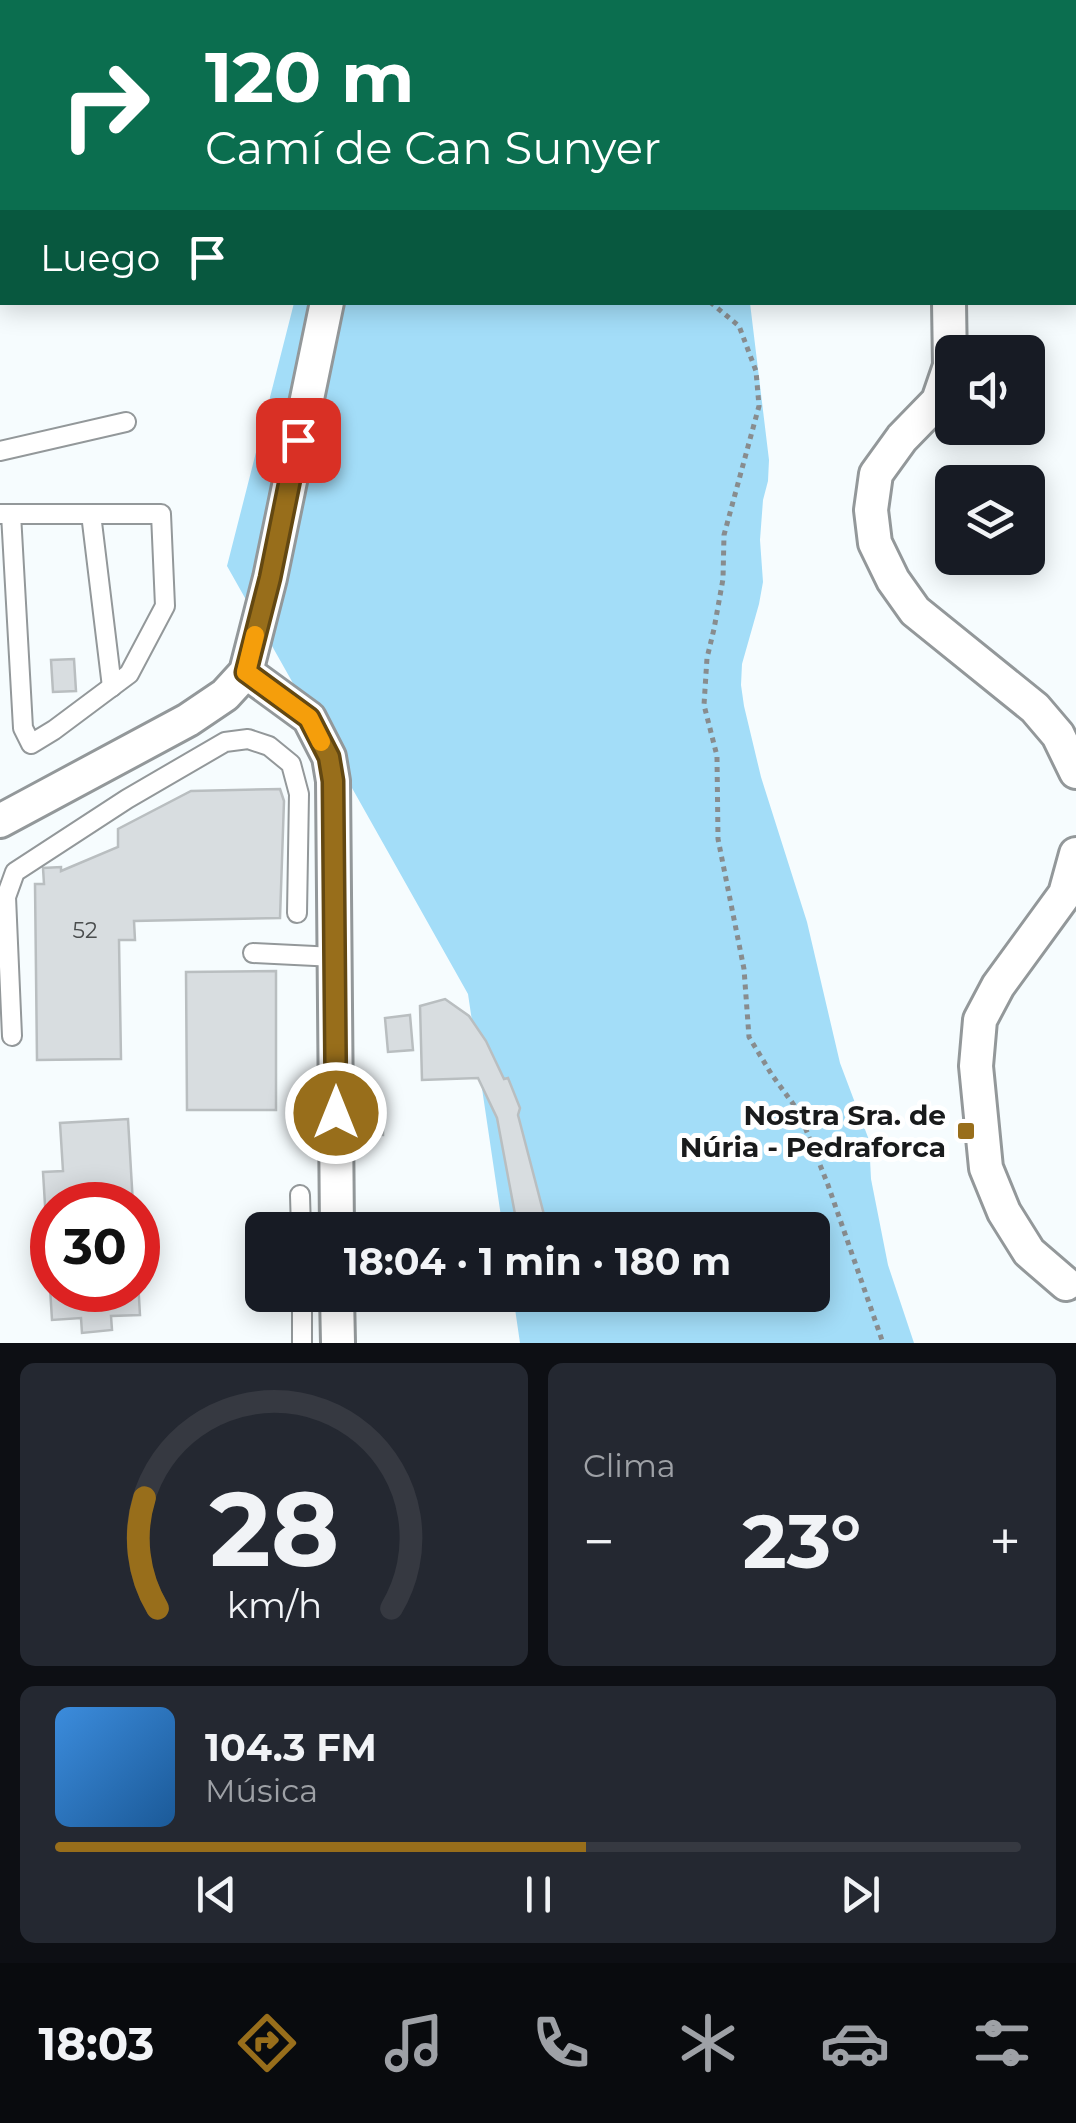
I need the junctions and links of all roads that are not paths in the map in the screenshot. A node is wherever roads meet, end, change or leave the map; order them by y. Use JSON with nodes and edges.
{"nodes":[{"id":1,"x":326,"y":305,"type":"edge"},
{"id":2,"x":949,"y":305,"type":"edge"},
{"id":3,"x":126,"y":422,"type":"dead end"},
{"id":4,"x":0,"y":451,"type":"edge"},
{"id":5,"x":6,"y":514,"type":"edge"},
{"id":6,"x":91,"y":514,"type":"junction"},
{"id":7,"x":246,"y":672,"type":"junction"},
{"id":8,"x":112,"y":686,"type":"junction"},
{"id":9,"x":1076,"y":772,"type":"edge"},
{"id":10,"x":116,"y":781,"type":"junction"},
{"id":11,"x":0,"y":820,"type":"edge"},
{"id":12,"x":1076,"y":854,"type":"edge"},
{"id":13,"x":297,"y":913,"type":"dead end"},
{"id":14,"x":253,"y":953,"type":"dead end"},
{"id":15,"x":335,"y":958,"type":"junction"},
{"id":16,"x":12,"y":1036,"type":"dead end"},
{"id":17,"x":300,"y":1195,"type":"dead end"},
{"id":18,"x":300,"y":1212,"type":"edge"},
{"id":19,"x":337,"y":1212,"type":"edge"},
{"id":20,"x":1073,"y":1290,"type":"edge"},
{"id":21,"x":302,"y":1312,"type":"edge"},
{"id":22,"x":337,"y":1312,"type":"edge"},
{"id":23,"x":302,"y":1343,"type":"edge"},
{"id":24,"x":336,"y":1343,"type":"edge"}],
"edges":[{"from":1,"to":7,"type":"street"},
{"from":2,"to":9,"type":"street"},
{"from":3,"to":4,"type":"lane"},
{"from":5,"to":6,"type":"lane"},
{"from":5,"to":8,"type":"lane"},
{"from":6,"to":8,"type":"lane"},
{"from":6,"to":8,"type":"lane"},
{"from":7,"to":10,"type":"street"},
{"from":7,"to":15,"type":"street"},
{"from":10,"to":11,"type":"street"},
{"from":10,"to":13,"type":"lane"},
{"from":10,"to":16,"type":"lane"},
{"from":12,"to":20,"type":"street"},
{"from":14,"to":15,"type":"lane"},
{"from":15,"to":19,"type":"street"},
{"from":17,"to":18,"type":"lane"},
{"from":21,"to":23,"type":"lane"},
{"from":22,"to":24,"type":"street"}]}
